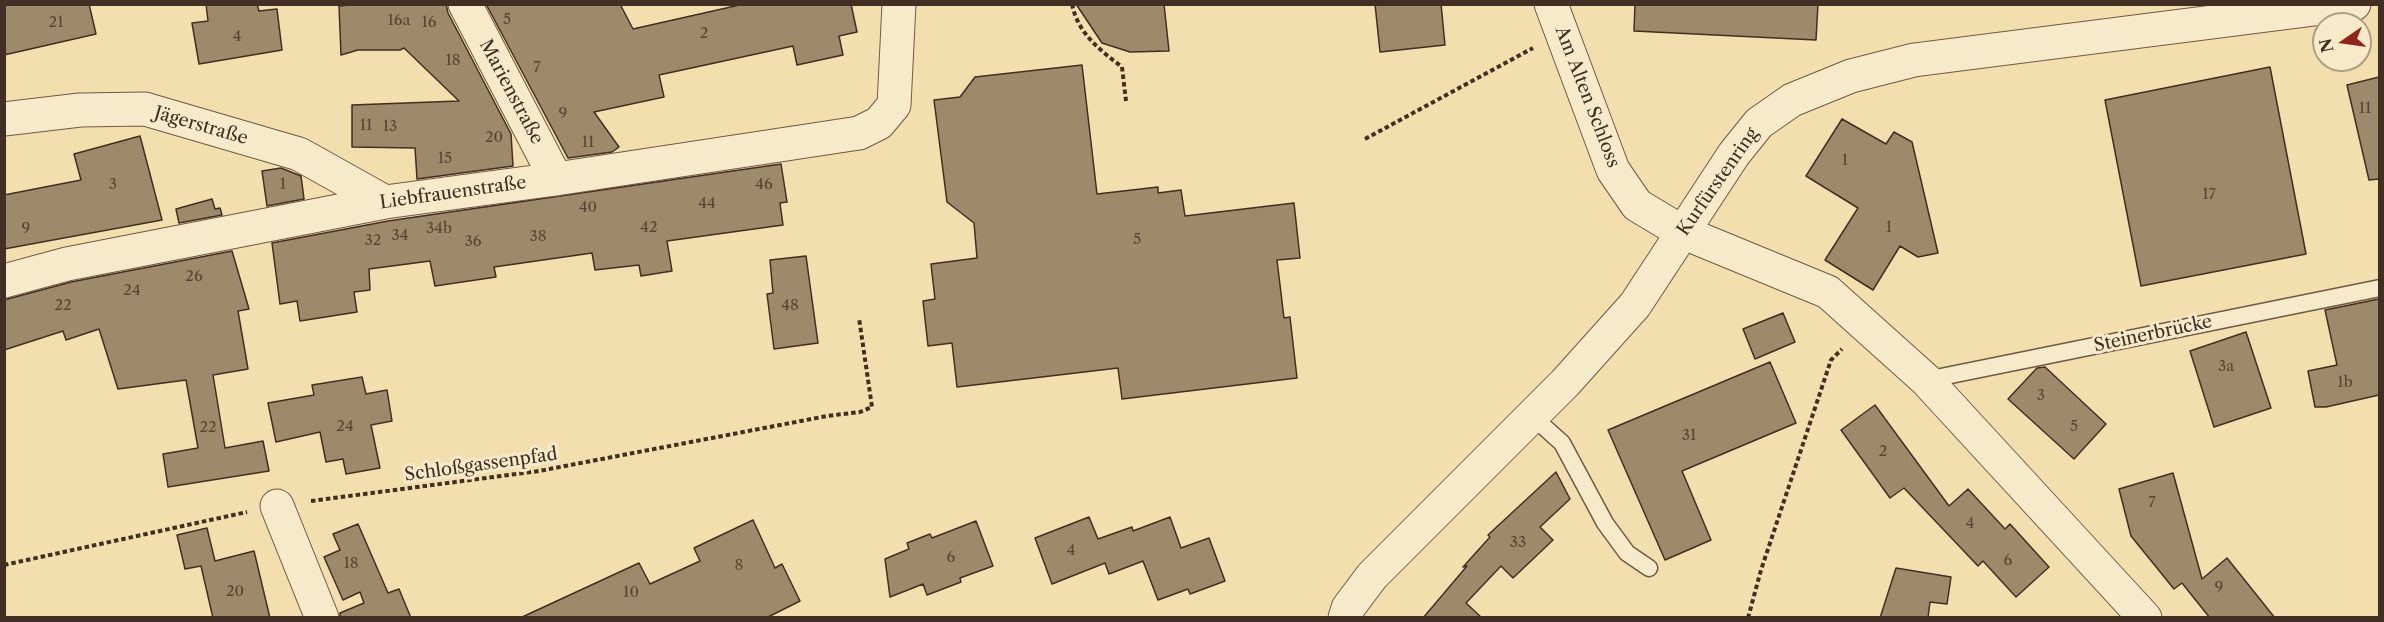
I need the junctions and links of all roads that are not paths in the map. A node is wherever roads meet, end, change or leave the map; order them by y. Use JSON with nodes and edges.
{"nodes":[{"id":1,"x":465,"y":4,"type":"edge"},
{"id":2,"x":898,"y":4,"type":"edge"},
{"id":3,"x":1551,"y":4,"type":"edge"},
{"id":4,"x":2354,"y":4,"type":"edge"},
{"id":5,"x":4,"y":119,"type":"edge"},
{"id":6,"x":556,"y":179,"type":"junction"},
{"id":7,"x":385,"y":202,"type":"junction"},
{"id":8,"x":1682,"y":232,"type":"junction"},
{"id":9,"x":4,"y":281,"type":"edge"},
{"id":10,"x":2379,"y":288,"type":"edge"},
{"id":11,"x":1926,"y":380,"type":"junction"},
{"id":12,"x":1533,"y":416,"type":"junction"},
{"id":13,"x":277,"y":506,"type":"road end"},
{"id":14,"x":1649,"y":568,"type":"dead end"},
{"id":15,"x":322,"y":618,"type":"edge"},
{"id":16,"x":1345,"y":618,"type":"edge"},
{"id":17,"x":2145,"y":618,"type":"edge"}],
"edges":[{"from":1,"to":6,"type":"street","name":"Marienstraße"},
{"from":2,"to":6,"type":"street","name":"Liebfrauenstraße"},
{"from":3,"to":8,"type":"street","name":"Am Alten Schloss"},
{"from":4,"to":8,"type":"street","name":"Kurfürstenring"},
{"from":5,"to":7,"type":"street","name":"Jägerstraße"},
{"from":6,"to":7,"type":"street","name":"Liebfrauenstraße"},
{"from":7,"to":9,"type":"street","name":"Liebfrauenstraße"},
{"from":8,"to":11,"type":"street"},
{"from":8,"to":12,"type":"street","name":"Kurfürstenring"},
{"from":10,"to":11,"type":"lane","name":"Steinerbrücke"},
{"from":11,"to":17,"type":"street"},
{"from":12,"to":14,"type":"lane"},
{"from":12,"to":16,"type":"street","name":"Kurfürstenring"},
{"from":13,"to":15,"type":"street"}]}
